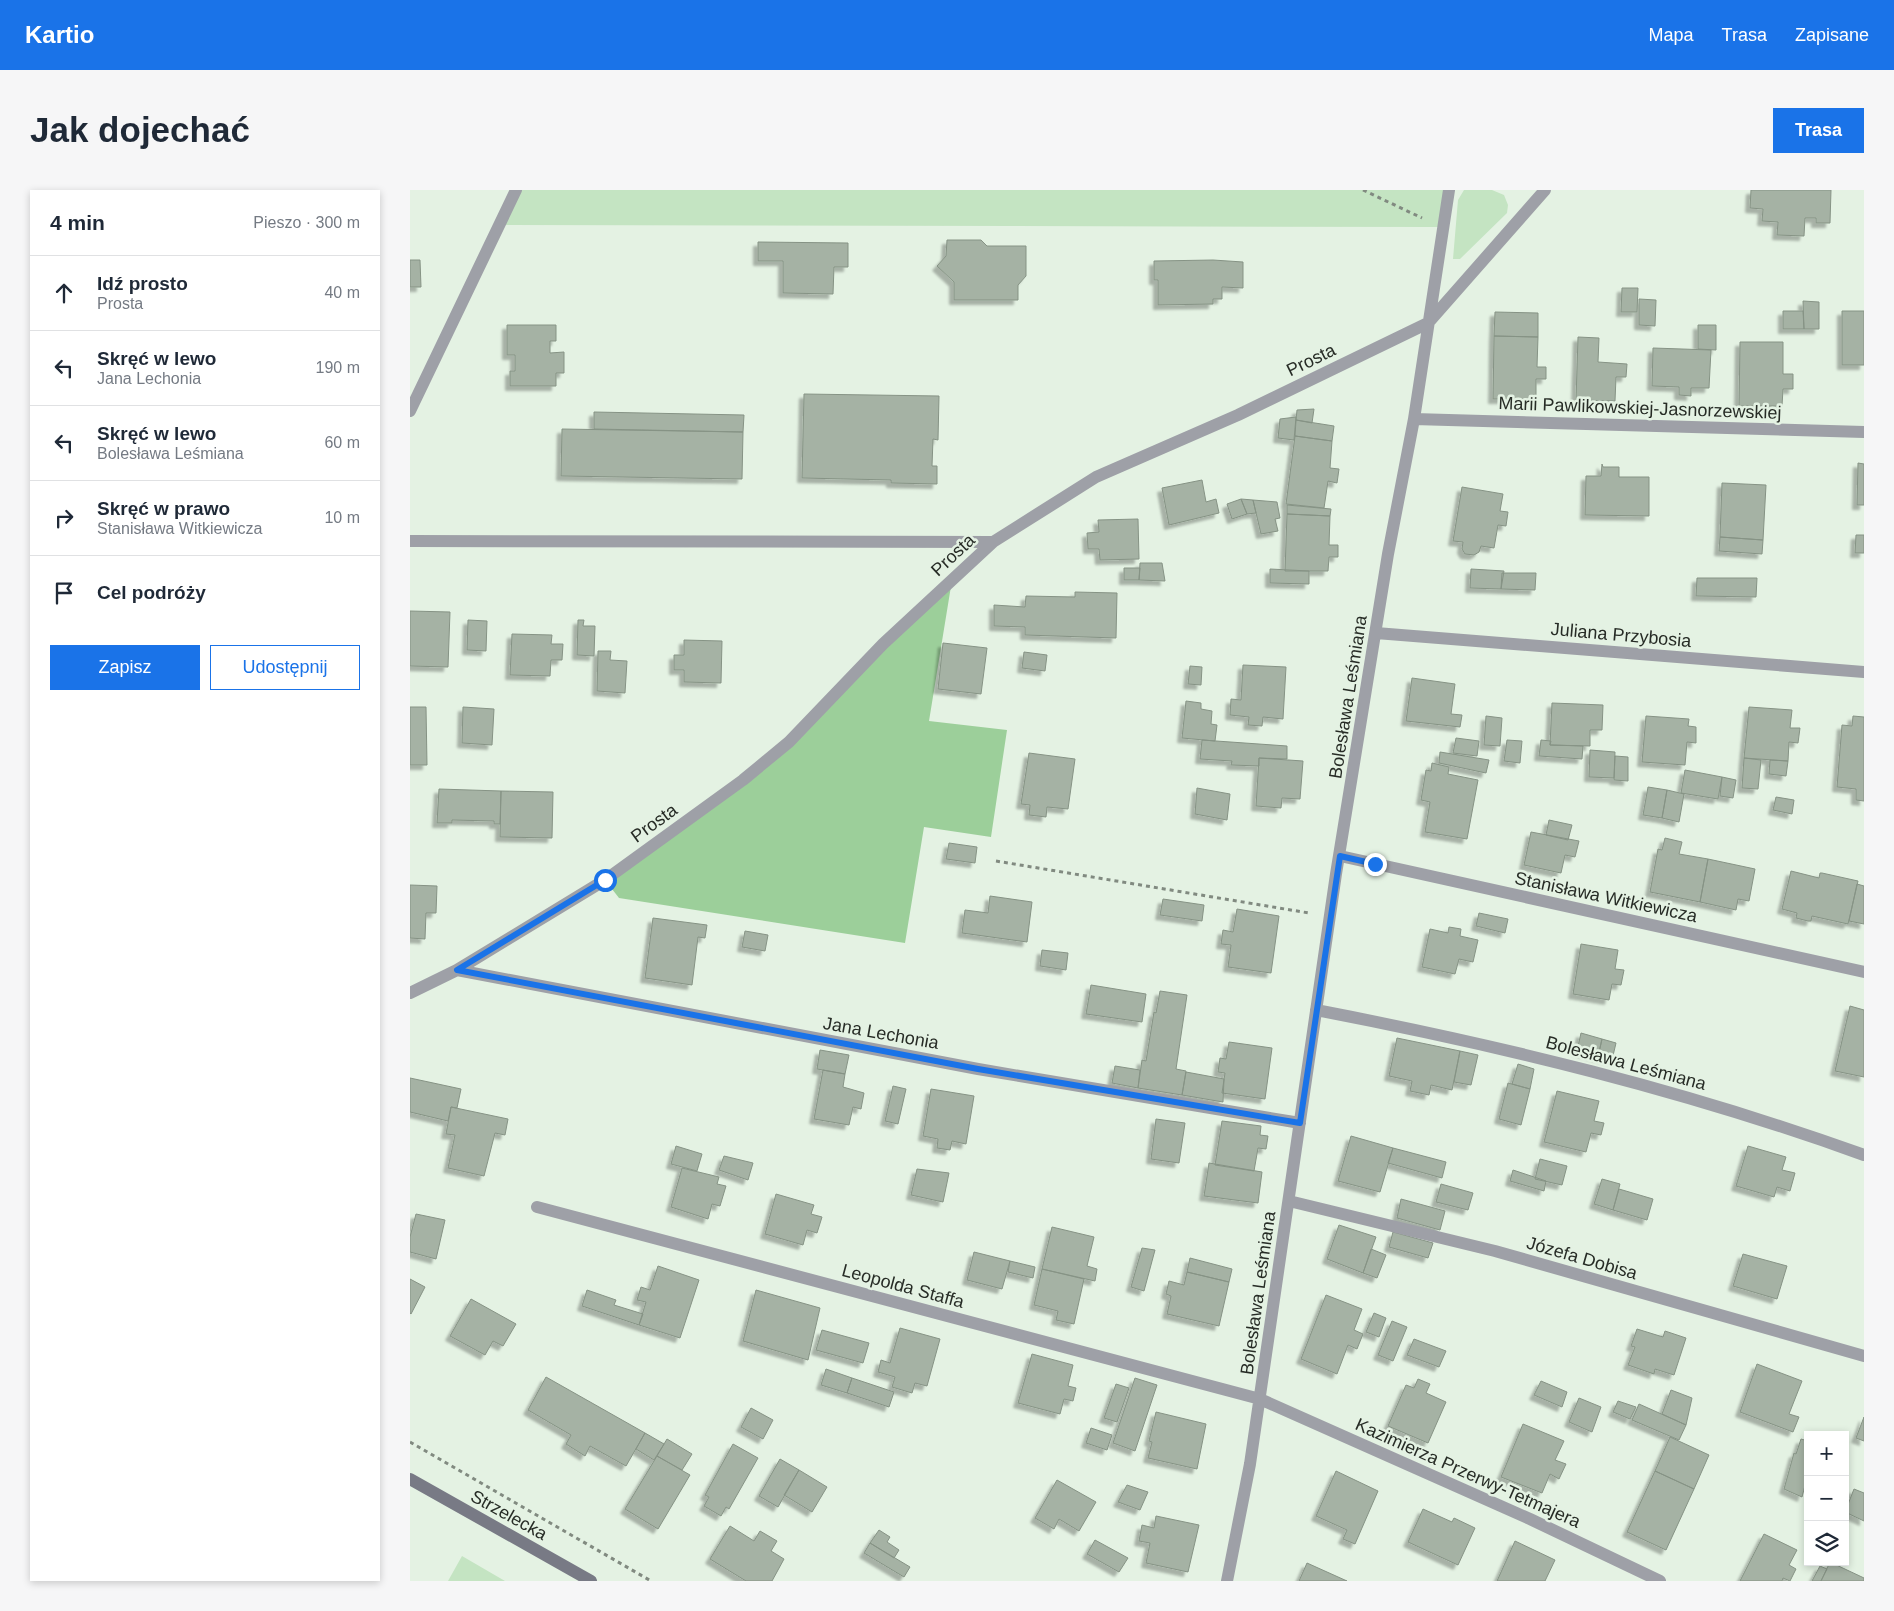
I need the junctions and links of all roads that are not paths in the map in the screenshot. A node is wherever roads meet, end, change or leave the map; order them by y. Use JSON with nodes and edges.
{"nodes":[{"id":1,"x":516,"y":190,"type":"edge"},
{"id":2,"x":1449,"y":190,"type":"edge"},
{"id":3,"x":1545,"y":190,"type":"edge"},
{"id":4,"x":1428,"y":323,"type":"junction"},
{"id":5,"x":410,"y":411,"type":"edge"},
{"id":6,"x":1414,"y":419,"type":"junction"},
{"id":7,"x":1864,"y":432,"type":"edge"},
{"id":8,"x":410,"y":541,"type":"edge"},
{"id":9,"x":993,"y":542,"type":"junction"},
{"id":10,"x":1376,"y":633,"type":"junction"},
{"id":11,"x":1864,"y":672,"type":"edge"},
{"id":12,"x":1340,"y":856,"type":"junction"},
{"id":13,"x":457,"y":970,"type":"junction"},
{"id":14,"x":1864,"y":972,"type":"edge"},
{"id":15,"x":410,"y":993,"type":"edge"},
{"id":16,"x":1316,"y":1010,"type":"junction"},
{"id":17,"x":1300,"y":1123,"type":"junction"},
{"id":18,"x":1864,"y":1155,"type":"edge"},
{"id":19,"x":1289,"y":1201,"type":"junction"},
{"id":20,"x":537,"y":1207,"type":"dead end"},
{"id":21,"x":1864,"y":1356,"type":"edge"},
{"id":22,"x":1260,"y":1398,"type":"junction"},
{"id":23,"x":410,"y":1479,"type":"edge"},
{"id":24,"x":591,"y":1581,"type":"edge"},
{"id":25,"x":1227,"y":1581,"type":"edge"},
{"id":26,"x":1660,"y":1581,"type":"edge"}],
"edges":[{"from":1,"to":5,"type":"street"},
{"from":2,"to":4,"type":"street","name":"Bolesława Leśmiana"},
{"from":3,"to":4,"type":"street","name":"Prosta"},
{"from":4,"to":6,"type":"street","name":"Bolesława Leśmiana"},
{"from":4,"to":9,"type":"street","name":"Prosta"},
{"from":6,"to":7,"type":"street","name":"Marii Pawlikowskiej-Jasnorzewskiej"},
{"from":6,"to":10,"type":"street","name":"Bolesława Leśmiana"},
{"from":8,"to":9,"type":"street"},
{"from":9,"to":13,"type":"street","name":"Prosta"},
{"from":10,"to":11,"type":"street","name":"Juliana Przybosia"},
{"from":10,"to":12,"type":"street","name":"Bolesława Leśmiana"},
{"from":12,"to":14,"type":"street","name":"Stanisława Witkiewicza"},
{"from":12,"to":16,"type":"street","name":"Bolesława Leśmiana"},
{"from":13,"to":15,"type":"street","name":"Prosta"},
{"from":13,"to":17,"type":"street","name":"Jana Lechonia"},
{"from":16,"to":17,"type":"street","name":"Bolesława Leśmiana"},
{"from":16,"to":18,"type":"street","name":"Bolesława Leśmiana"},
{"from":17,"to":19,"type":"street","name":"Bolesława Leśmiana"},
{"from":19,"to":21,"type":"street","name":"Józefa Dobisa"},
{"from":19,"to":22,"type":"street","name":"Bolesława Leśmiana"},
{"from":20,"to":22,"type":"street","name":"Leopolda Staffa"},
{"from":22,"to":25,"type":"street","name":"Bolesława Leśmiana"},
{"from":22,"to":26,"type":"street","name":"Kazimierza Przerwy-Tetmajera"},
{"from":23,"to":24,"type":"main road","name":"Strzelecka"}]}
